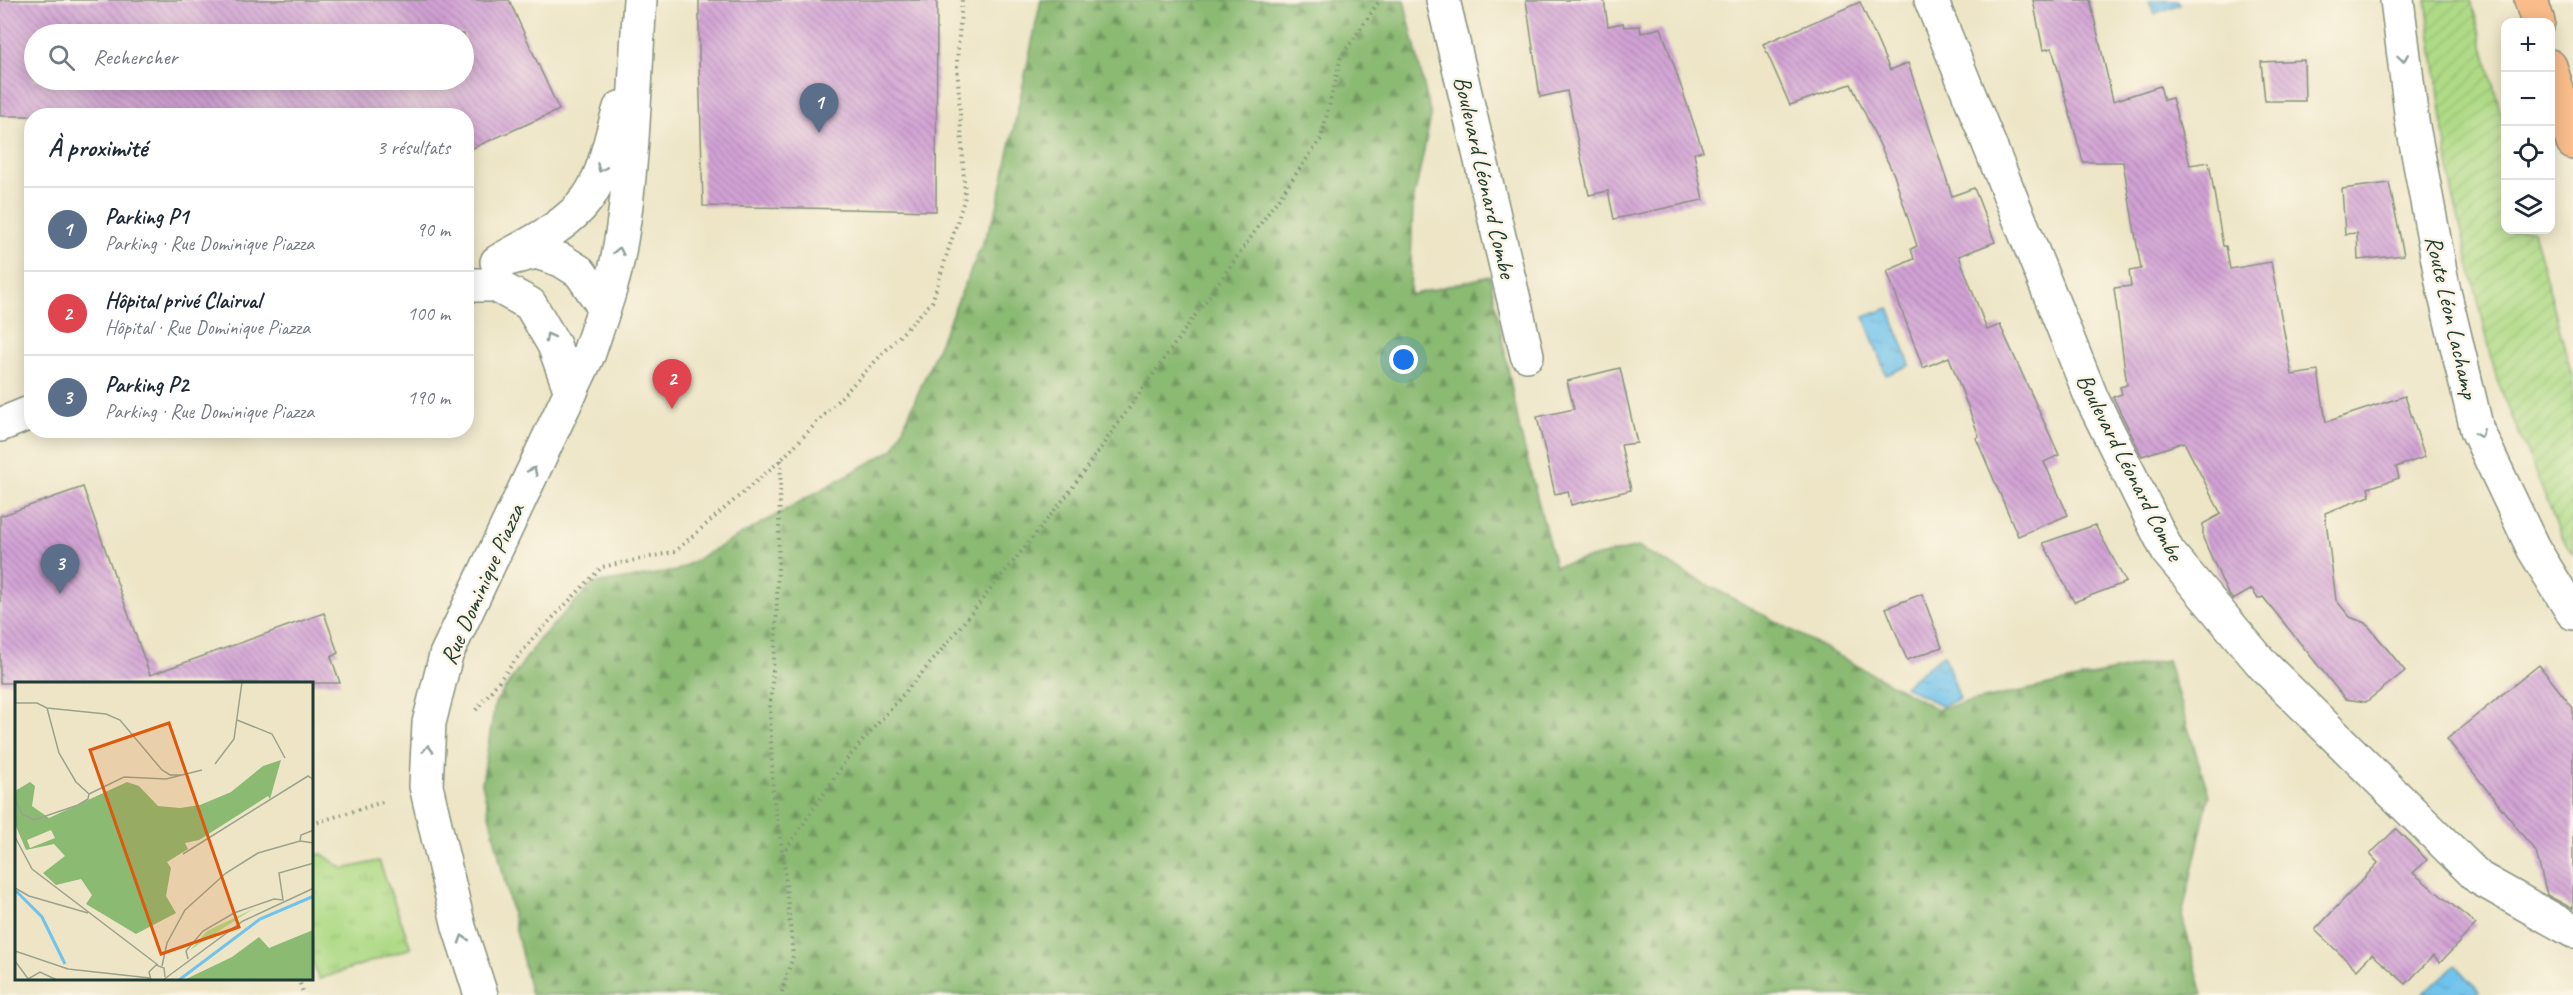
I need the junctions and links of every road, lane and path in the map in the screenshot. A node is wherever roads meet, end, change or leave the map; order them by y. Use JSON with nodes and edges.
{"nodes":[{"id":1,"x":640,"y":0,"type":"edge"},
{"id":2,"x":962,"y":0,"type":"edge"},
{"id":3,"x":1380,"y":0,"type":"edge"},
{"id":4,"x":1443,"y":0,"type":"edge"},
{"id":5,"x":1932,"y":0,"type":"edge"},
{"id":6,"x":2397,"y":0,"type":"edge"},
{"id":7,"x":2531,"y":0,"type":"edge"},
{"id":8,"x":2537,"y":18,"type":"edge"},
{"id":9,"x":636,"y":52,"type":"junction"},
{"id":10,"x":2552,"y":72,"type":"edge"},
{"id":11,"x":2573,"y":142,"type":"edge"},
{"id":12,"x":497,"y":262,"type":"junction"},
{"id":13,"x":474,"y":269,"type":"edge"},
{"id":14,"x":474,"y":285,"type":"edge"},
{"id":15,"x":604,"y":307,"type":"junction"},
{"id":16,"x":1527,"y":355,"type":"dead end"},
{"id":17,"x":571,"y":392,"type":"junction"},
{"id":18,"x":24,"y":414,"type":"edge"},
{"id":19,"x":0,"y":425,"type":"edge"},
{"id":20,"x":781,"y":460,"type":"junction"},
{"id":21,"x":2573,"y":613,"type":"edge"},
{"id":22,"x":429,"y":723,"type":"junction"},
{"id":23,"x":426,"y":786,"type":"junction"},
{"id":24,"x":314,"y":823,"type":"edge"},
{"id":25,"x":783,"y":854,"type":"junction"},
{"id":26,"x":2573,"y":931,"type":"edge"},
{"id":27,"x":299,"y":980,"type":"edge"},
{"id":28,"x":304,"y":995,"type":"edge"},
{"id":29,"x":481,"y":995,"type":"edge"},
{"id":30,"x":781,"y":995,"type":"edge"}],
"edges":[{"from":1,"to":9,"type":"street"},
{"from":2,"to":20,"type":"path"},
{"from":3,"to":25,"type":"path"},
{"from":4,"to":16,"type":"street","name":"Boulevard Léonard Combe"},
{"from":5,"to":26,"type":"street","name":"Boulevard Léonard Combe"},
{"from":6,"to":21,"type":"street","name":"Route Léon Lachamp","one_way":true},
{"from":7,"to":8,"type":"main road"},
{"from":9,"to":12,"type":"street","one_way":true},
{"from":15,"to":9,"type":"street","name":"Rue Dominique Piazza","one_way":true},
{"from":10,"to":11,"type":"main road"},
{"from":12,"to":13,"type":"street"},
{"from":12,"to":15,"type":"street"},
{"from":17,"to":14,"type":"street","one_way":true},
{"from":15,"to":17,"type":"street","name":"Rue Dominique Piazza"},
{"from":22,"to":17,"type":"street","name":"Rue Dominique Piazza","one_way":true},
{"from":18,"to":19,"type":"street"},
{"from":20,"to":22,"type":"path"},
{"from":20,"to":25,"type":"path"},
{"from":23,"to":22,"type":"street","name":"Rue Dominique Piazza","one_way":true},
{"from":23,"to":24,"type":"path"},
{"from":29,"to":23,"type":"street","name":"Rue Dominique Piazza","one_way":true},
{"from":25,"to":30,"type":"path"},
{"from":27,"to":28,"type":"path"}]}
